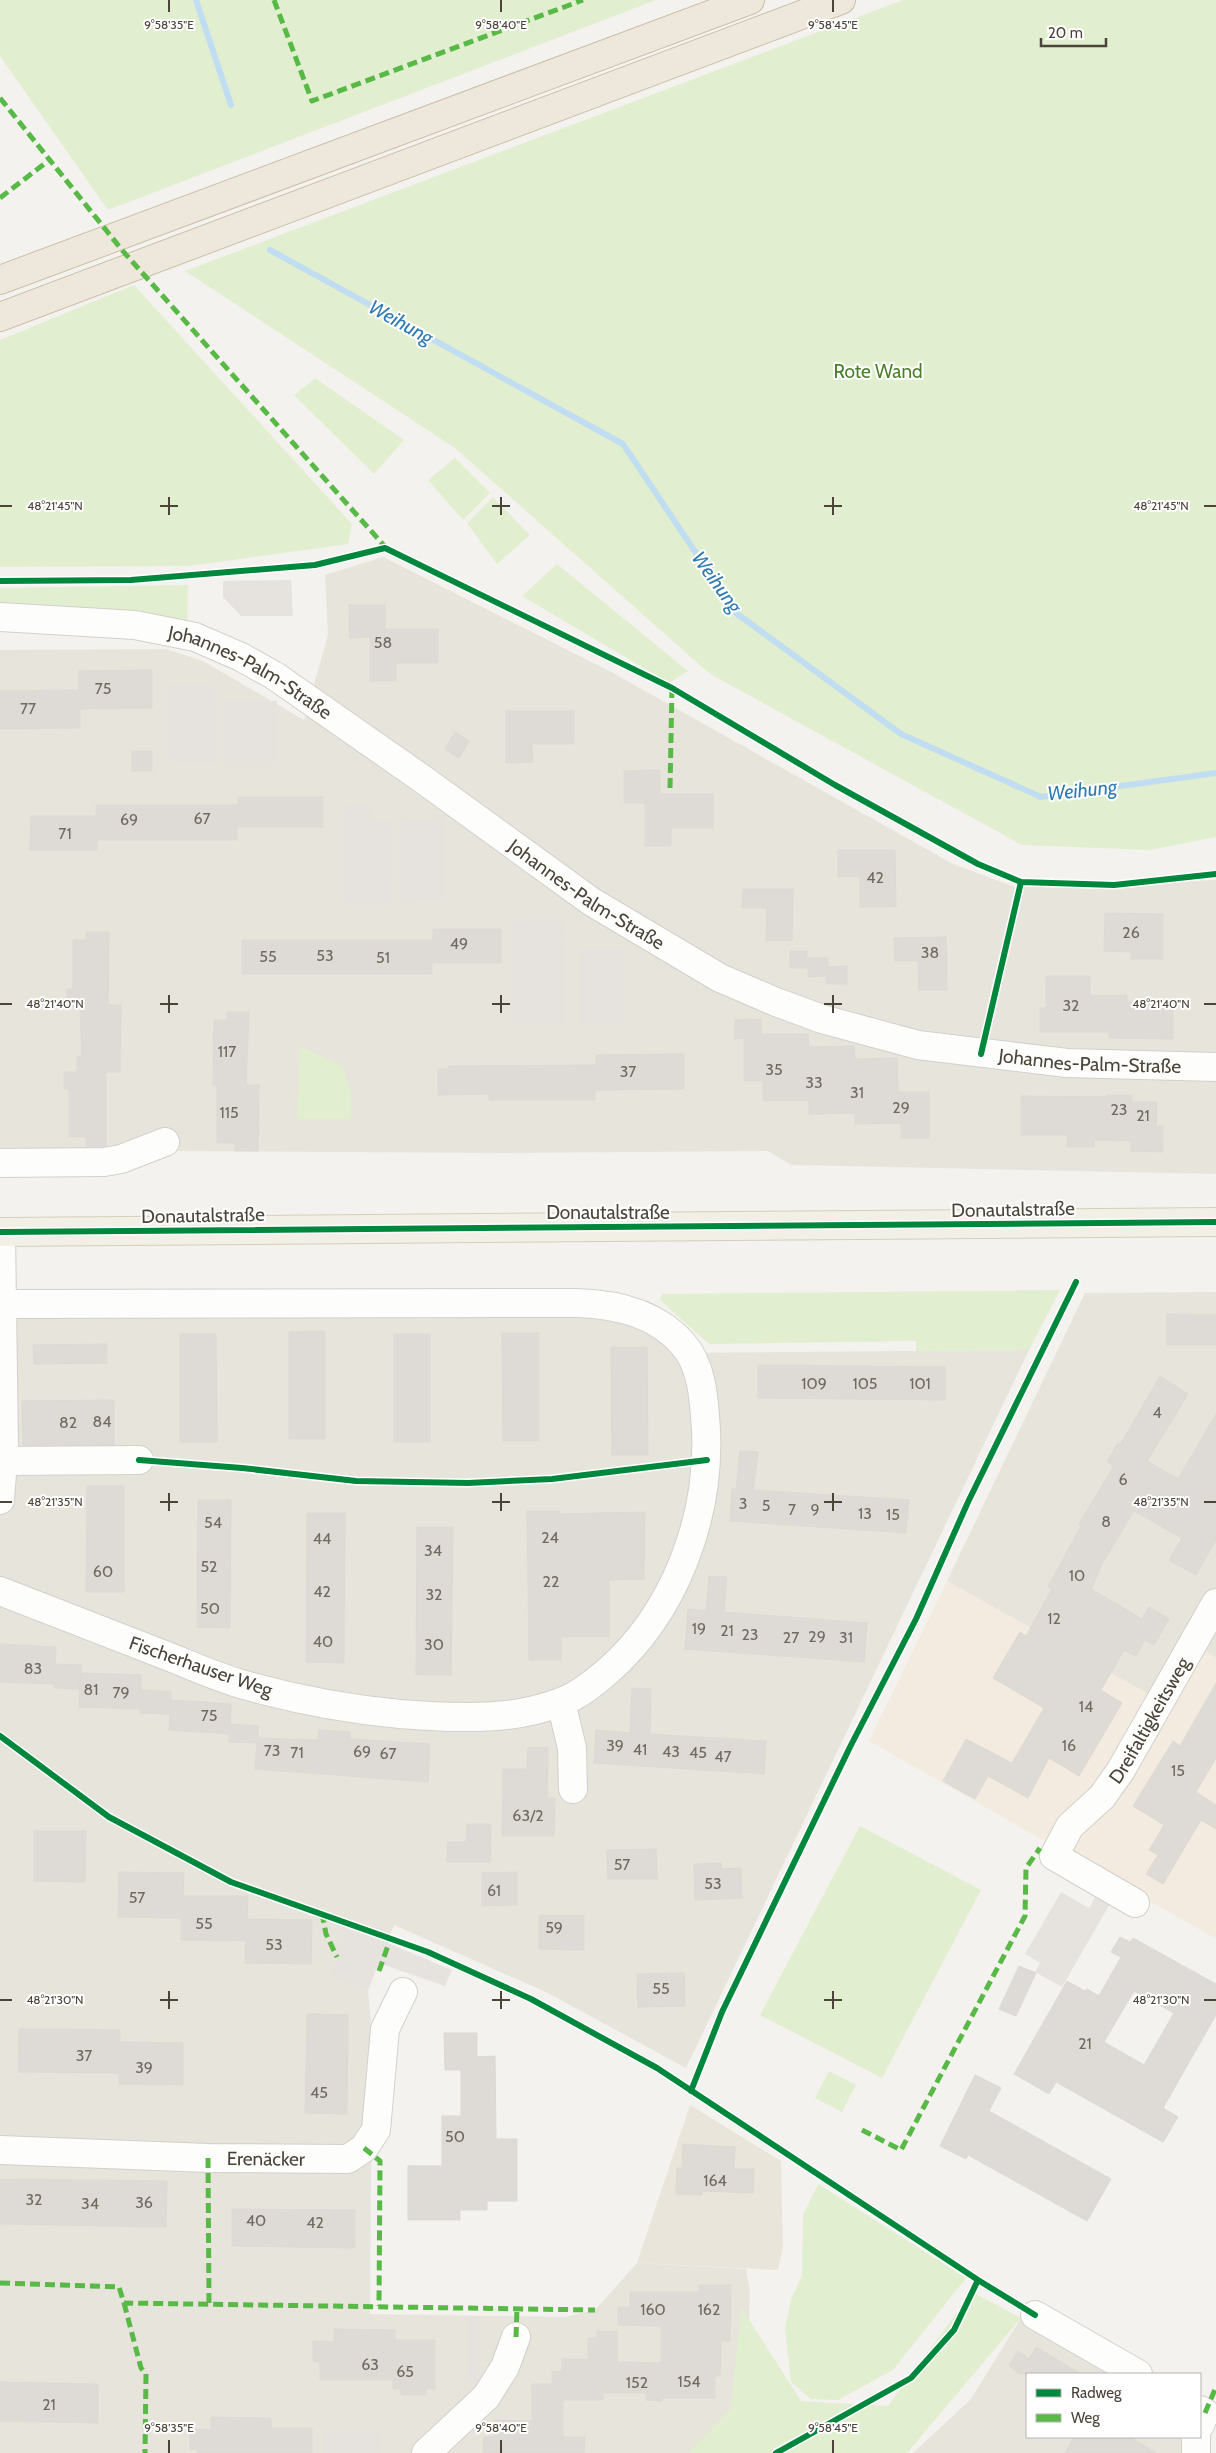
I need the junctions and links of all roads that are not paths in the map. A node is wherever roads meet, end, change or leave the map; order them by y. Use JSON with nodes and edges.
{"nodes":[{"id":1,"x":750,"y":0,"type":"edge"},
{"id":2,"x":841,"y":0,"type":"edge"},
{"id":3,"x":0,"y":280,"type":"edge"},
{"id":4,"x":0,"y":317,"type":"edge"},
{"id":5,"x":0,"y":617,"type":"edge"},
{"id":6,"x":1216,"y":1067,"type":"edge"},
{"id":7,"x":165,"y":1142,"type":"dead end"},
{"id":8,"x":0,"y":1163,"type":"edge"},
{"id":9,"x":1216,"y":1222,"type":"edge"},
{"id":10,"x":0,"y":1232,"type":"edge"},
{"id":11,"x":1,"y":1304,"type":"edge"},
{"id":12,"x":139,"y":1460,"type":"dead end"},
{"id":13,"x":3,"y":1461,"type":"junction"},
{"id":14,"x":0,"y":1500,"type":"edge"},
{"id":15,"x":0,"y":1591,"type":"edge"},
{"id":16,"x":1216,"y":1603,"type":"edge"},
{"id":17,"x":561,"y":1702,"type":"junction"},
{"id":18,"x":573,"y":1790,"type":"dead end"},
{"id":19,"x":1135,"y":1903,"type":"dead end"},
{"id":20,"x":403,"y":1992,"type":"dead end"},
{"id":21,"x":0,"y":2150,"type":"edge"},
{"id":22,"x":1035,"y":2315,"type":"dead end"},
{"id":23,"x":516,"y":2337,"type":"dead end"},
{"id":24,"x":1136,"y":2373,"type":"edge"},
{"id":25,"x":1201,"y":2411,"type":"edge"},
{"id":26,"x":1201,"y":2423,"type":"edge"},
{"id":27,"x":1196,"y":2438,"type":"edge"},
{"id":28,"x":426,"y":2453,"type":"edge"},
{"id":29,"x":1196,"y":2453,"type":"edge"}],
"edges":[{"from":1,"to":3,"type":"highway"},
{"from":2,"to":4,"type":"highway"},
{"from":5,"to":6,"type":"street","name":"Johannes-Palm-Straße"},
{"from":7,"to":8,"type":"street"},
{"from":9,"to":10,"type":"main road","name":"Donautalstraße"},
{"from":10,"to":11,"type":"street"},
{"from":11,"to":13,"type":"street"},
{"from":11,"to":17,"type":"street","name":"Fischerhauser Weg"},
{"from":12,"to":13,"type":"street"},
{"from":13,"to":14,"type":"street"},
{"from":15,"to":17,"type":"street","name":"Fischerhauser Weg"},
{"from":16,"to":19,"type":"street","name":"Dreifaltigkeitsweg"},
{"from":17,"to":18,"type":"street"},
{"from":20,"to":21,"type":"street","name":"Erenäcker"},
{"from":22,"to":24,"type":"street"},
{"from":23,"to":28,"type":"street"},
{"from":25,"to":26,"type":"street"},
{"from":27,"to":29,"type":"street"}]}
